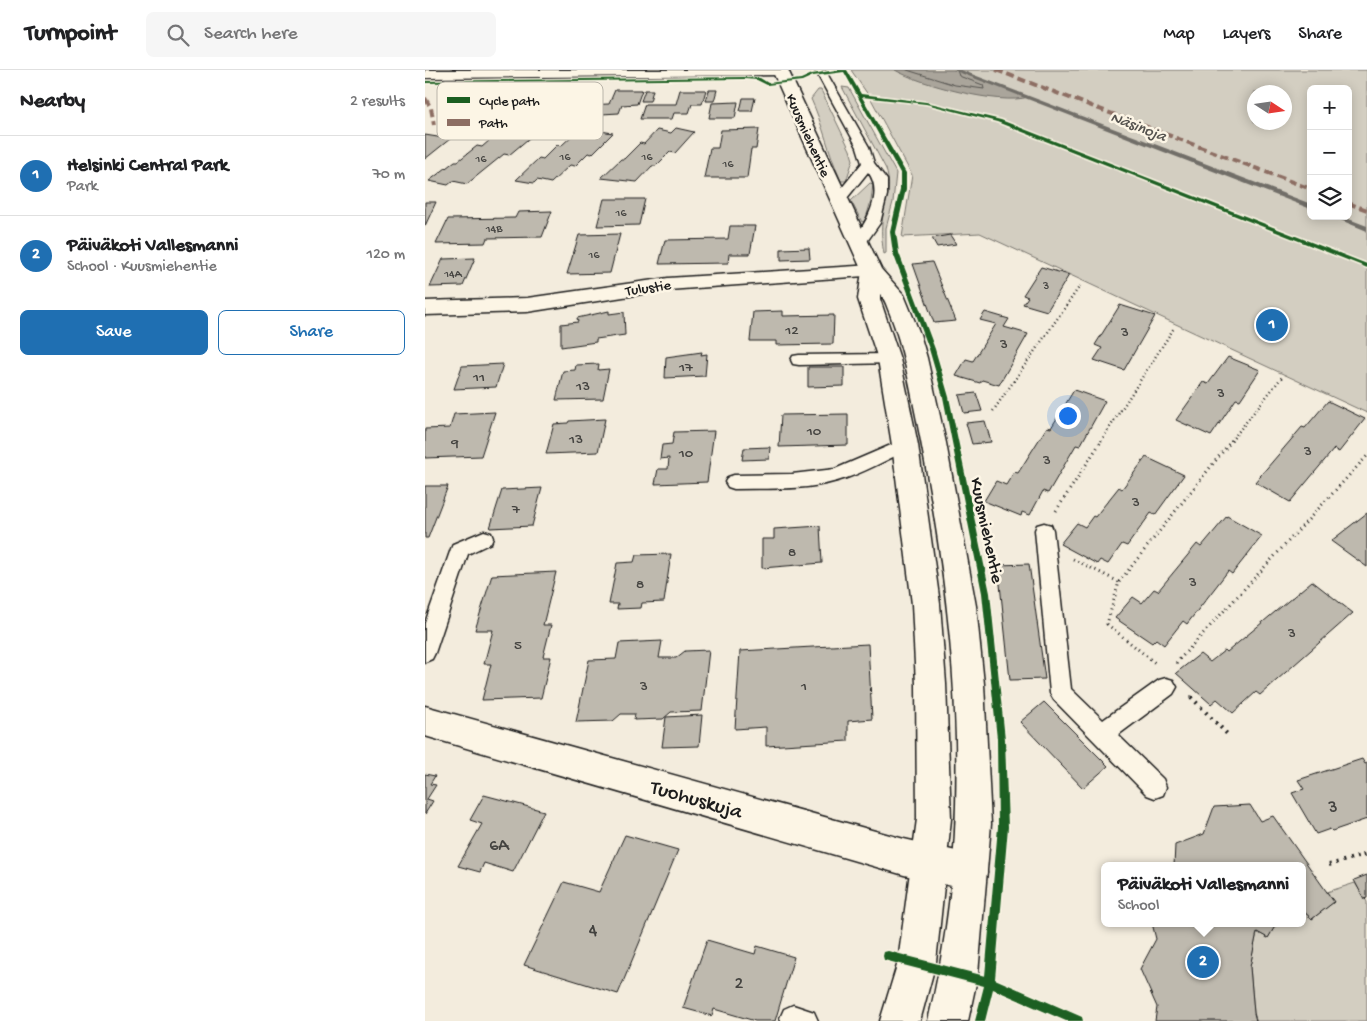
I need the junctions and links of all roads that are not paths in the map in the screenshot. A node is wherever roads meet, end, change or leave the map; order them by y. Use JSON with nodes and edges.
{"nodes":[{"id":1,"x":717,"y":70,"type":"edge"},
{"id":2,"x":780,"y":70,"type":"edge"},
{"id":3,"x":820,"y":70,"type":"edge"},
{"id":4,"x":491,"y":72,"type":"edge"},
{"id":5,"x":425,"y":74,"type":"edge"},
{"id":6,"x":868,"y":163,"type":"junction"},
{"id":7,"x":838,"y":200,"type":"junction"},
{"id":8,"x":858,"y":244,"type":"junction"},
{"id":9,"x":872,"y":271,"type":"junction"},
{"id":10,"x":425,"y":308,"type":"edge"},
{"id":11,"x":889,"y":359,"type":"junction"},
{"id":12,"x":799,"y":360,"type":"dead end"},
{"id":13,"x":905,"y":446,"type":"junction"},
{"id":14,"x":734,"y":482,"type":"dead end"},
{"id":15,"x":1045,"y":537,"type":"road end"},
{"id":16,"x":484,"y":538,"type":"dead end"},
{"id":17,"x":425,"y":653,"type":"edge"},
{"id":18,"x":1166,"y":687,"type":"dead end"},
{"id":19,"x":425,"y":721,"type":"edge"},
{"id":20,"x":1102,"y":734,"type":"junction"},
{"id":21,"x":1155,"y":787,"type":"dead end"},
{"id":22,"x":930,"y":862,"type":"junction"},
{"id":23,"x":969,"y":872,"type":"junction"},
{"id":24,"x":900,"y":1021,"type":"edge"},
{"id":25,"x":948,"y":1021,"type":"edge"}],
"edges":[{"from":1,"to":2,"type":"main road"},
{"from":1,"to":4,"type":"main road"},
{"from":2,"to":7,"type":"main road","name":"Kuusmiehentie"},
{"from":3,"to":6,"type":"lane"},
{"from":4,"to":5,"type":"main road"},
{"from":6,"to":7,"type":"lane","name":"Kuusmiehentie"},
{"from":6,"to":8,"type":"lane"},
{"from":7,"to":8,"type":"main road","name":"Kuusmiehentie"},
{"from":8,"to":9,"type":"main road","name":"Kuusmiehentie"},
{"from":9,"to":10,"type":"main road","name":"Tulustie"},
{"from":9,"to":11,"type":"main road"},
{"from":9,"to":23,"type":"main road","name":"Kuusmiehentie"},
{"from":11,"to":12,"type":"lane"},
{"from":11,"to":13,"type":"main road"},
{"from":13,"to":14,"type":"lane"},
{"from":13,"to":22,"type":"main road"},
{"from":15,"to":20,"type":"lane"},
{"from":16,"to":17,"type":"lane"},
{"from":18,"to":20,"type":"lane"},
{"from":19,"to":22,"type":"main road","name":"Tuohuskuja"},
{"from":20,"to":21,"type":"lane"},
{"from":22,"to":23,"type":"main road","name":"Tuohuskuja"},
{"from":22,"to":24,"type":"main road"},
{"from":23,"to":25,"type":"main road","name":"Kuusmiehentie"}]}
